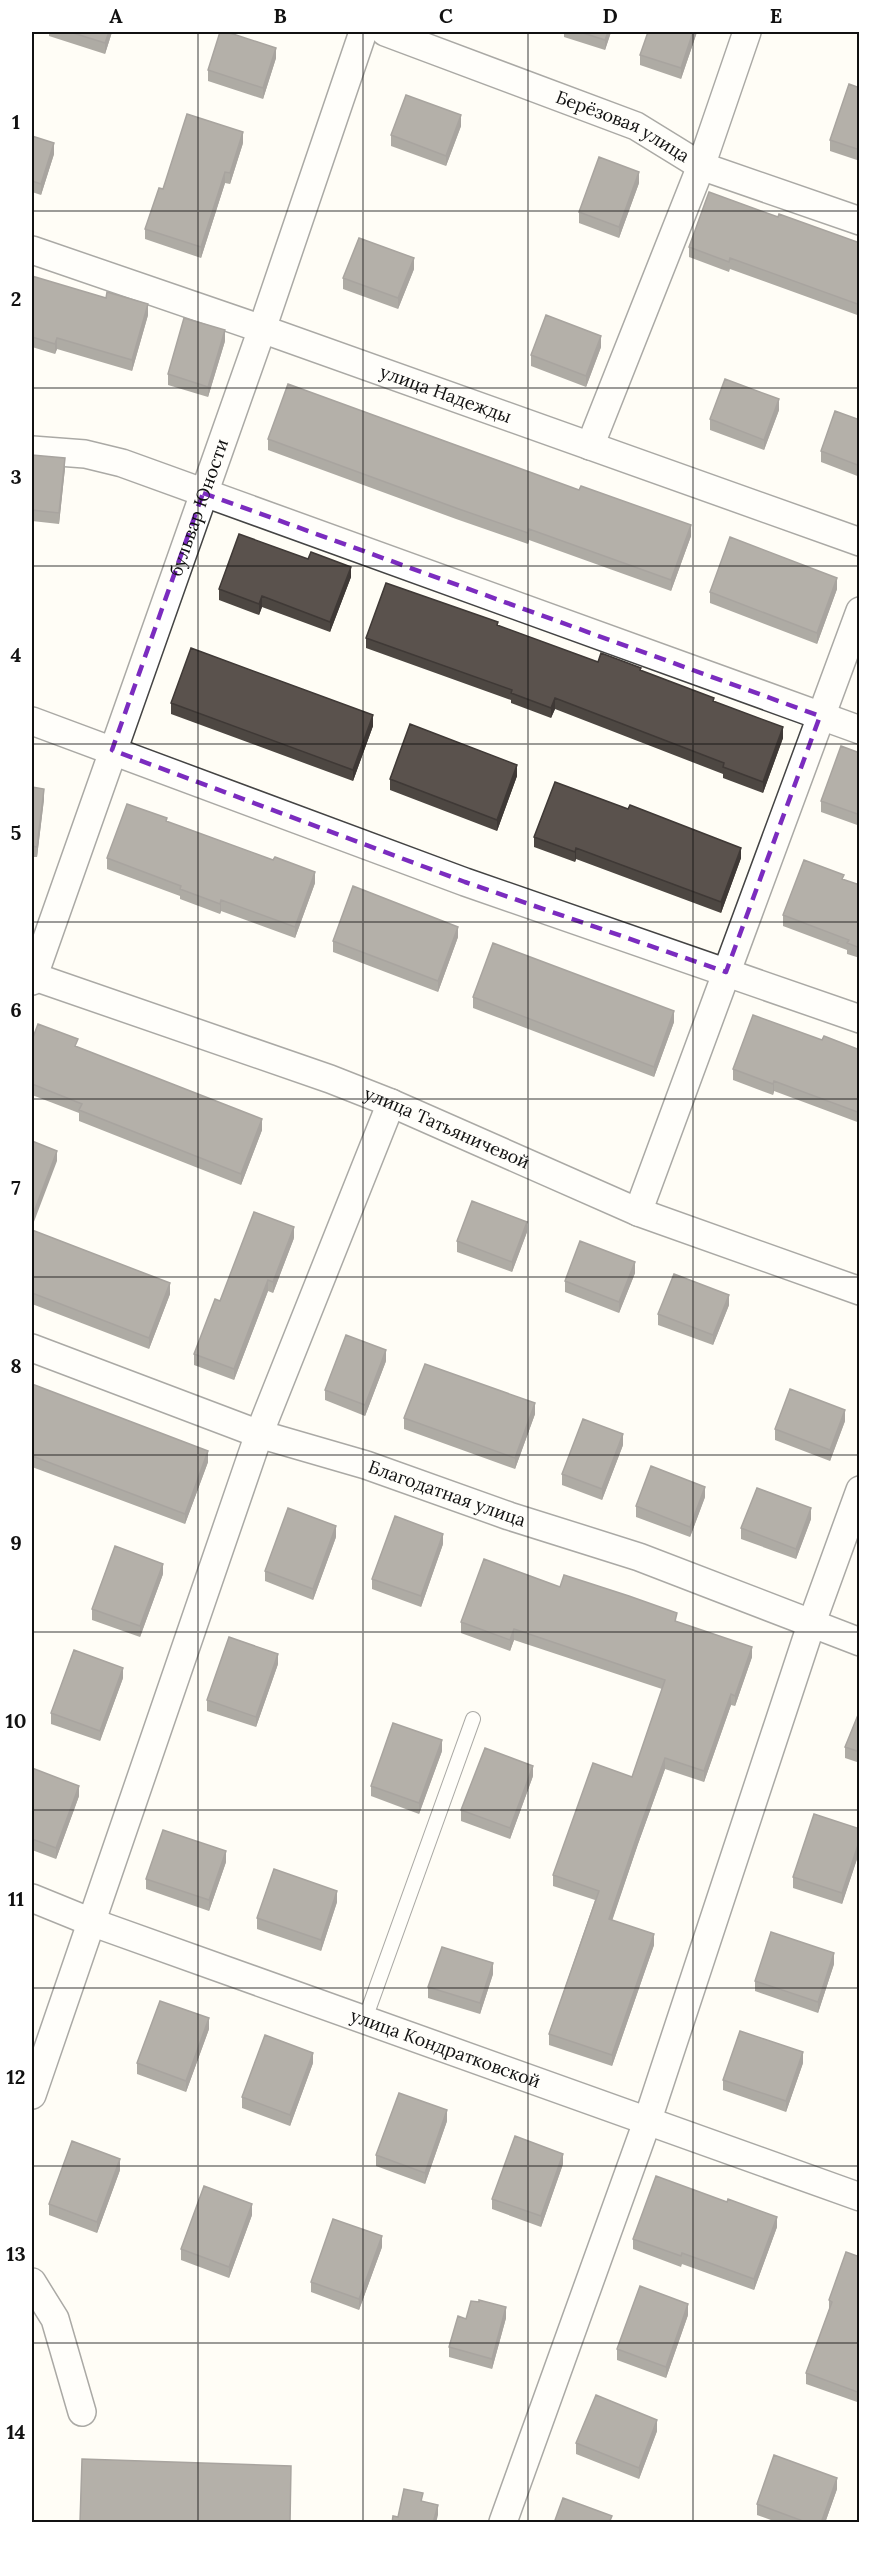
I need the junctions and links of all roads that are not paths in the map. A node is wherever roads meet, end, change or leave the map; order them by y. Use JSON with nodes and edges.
{"nodes":[{"id":1,"x":363,"y":32,"type":"edge"},
{"id":2,"x":385,"y":32,"type":"edge"},
{"id":3,"x":747,"y":32,"type":"edge"},
{"id":4,"x":701,"y":166,"type":"junction"},
{"id":5,"x":860,"y":221,"type":"edge"},
{"id":6,"x":32,"y":250,"type":"edge"},
{"id":7,"x":262,"y":329,"type":"junction"},
{"id":8,"x":590,"y":447,"type":"junction"},
{"id":9,"x":32,"y":450,"type":"edge"},
{"id":10,"x":202,"y":493,"type":"junction"},
{"id":11,"x":860,"y":542,"type":"edge"},
{"id":12,"x":860,"y":611,"type":"edge"},
{"id":13,"x":820,"y":716,"type":"junction"},
{"id":14,"x":32,"y":721,"type":"edge"},
{"id":15,"x":860,"y":730,"type":"edge"},
{"id":16,"x":112,"y":750,"type":"junction"},
{"id":17,"x":726,"y":972,"type":"junction"},
{"id":18,"x":32,"y":978,"type":"edge"},
{"id":19,"x":860,"y":1019,"type":"edge"},
{"id":20,"x":391,"y":1103,"type":"junction"},
{"id":21,"x":638,"y":1212,"type":"junction"},
{"id":22,"x":860,"y":1292,"type":"edge"},
{"id":23,"x":32,"y":1348,"type":"edge"},
{"id":24,"x":259,"y":1434,"type":"junction"},
{"id":25,"x":860,"y":1490,"type":"edge"},
{"id":26,"x":811,"y":1624,"type":"junction"},
{"id":27,"x":860,"y":1642,"type":"edge"},
{"id":28,"x":474,"y":1719,"type":"dead end"},
{"id":29,"x":32,"y":1898,"type":"edge"},
{"id":30,"x":91,"y":1922,"type":"junction"},
{"id":31,"x":365,"y":2019,"type":"junction"},
{"id":32,"x":32,"y":2095,"type":"edge"},
{"id":33,"x":647,"y":2122,"type":"junction"},
{"id":34,"x":860,"y":2197,"type":"edge"},
{"id":35,"x":32,"y":2282,"type":"edge"},
{"id":36,"x":82,"y":2412,"type":"dead end"},
{"id":37,"x":502,"y":2523,"type":"edge"}],
"edges":[{"from":1,"to":7,"type":"street","name":"бульвар Юности"},
{"from":2,"to":4,"type":"street","name":"Берёзовая улица"},
{"from":3,"to":4,"type":"street"},
{"from":4,"to":5,"type":"street","name":"Берёзовая улица"},
{"from":4,"to":8,"type":"street"},
{"from":6,"to":7,"type":"street","name":"улица Надежды"},
{"from":7,"to":8,"type":"street","name":"улица Надежды"},
{"from":7,"to":10,"type":"street","name":"бульвар Юности"},
{"from":8,"to":11,"type":"street","name":"улица Надежды"},
{"from":9,"to":10,"type":"street"},
{"from":10,"to":13,"type":"street"},
{"from":10,"to":16,"type":"street","name":"бульвар Юности"},
{"from":12,"to":13,"type":"street"},
{"from":13,"to":15,"type":"street"},
{"from":13,"to":17,"type":"street"},
{"from":14,"to":16,"type":"street"},
{"from":16,"to":17,"type":"street"},
{"from":16,"to":18,"type":"street","name":"бульвар Юности"},
{"from":17,"to":19,"type":"street"},
{"from":17,"to":21,"type":"street"},
{"from":18,"to":20,"type":"street","name":"улица Татьяничевой"},
{"from":20,"to":21,"type":"street","name":"улица Татьяничевой"},
{"from":20,"to":24,"type":"street"},
{"from":21,"to":22,"type":"street","name":"улица Татьяничевой"},
{"from":23,"to":24,"type":"street","name":"Благодатная улица"},
{"from":24,"to":26,"type":"street","name":"Благодатная улица"},
{"from":24,"to":30,"type":"street"},
{"from":25,"to":26,"type":"street"},
{"from":26,"to":27,"type":"street","name":"Благодатная улица"},
{"from":26,"to":33,"type":"street"},
{"from":28,"to":31,"type":"lane"},
{"from":29,"to":30,"type":"street","name":"улица Кондратковской"},
{"from":30,"to":31,"type":"street","name":"улица Кондратковской"},
{"from":30,"to":32,"type":"street"},
{"from":31,"to":33,"type":"street","name":"улица Кондратковской"},
{"from":33,"to":34,"type":"street","name":"улица Кондратковской"},
{"from":33,"to":37,"type":"street"},
{"from":35,"to":36,"type":"street"}]}
